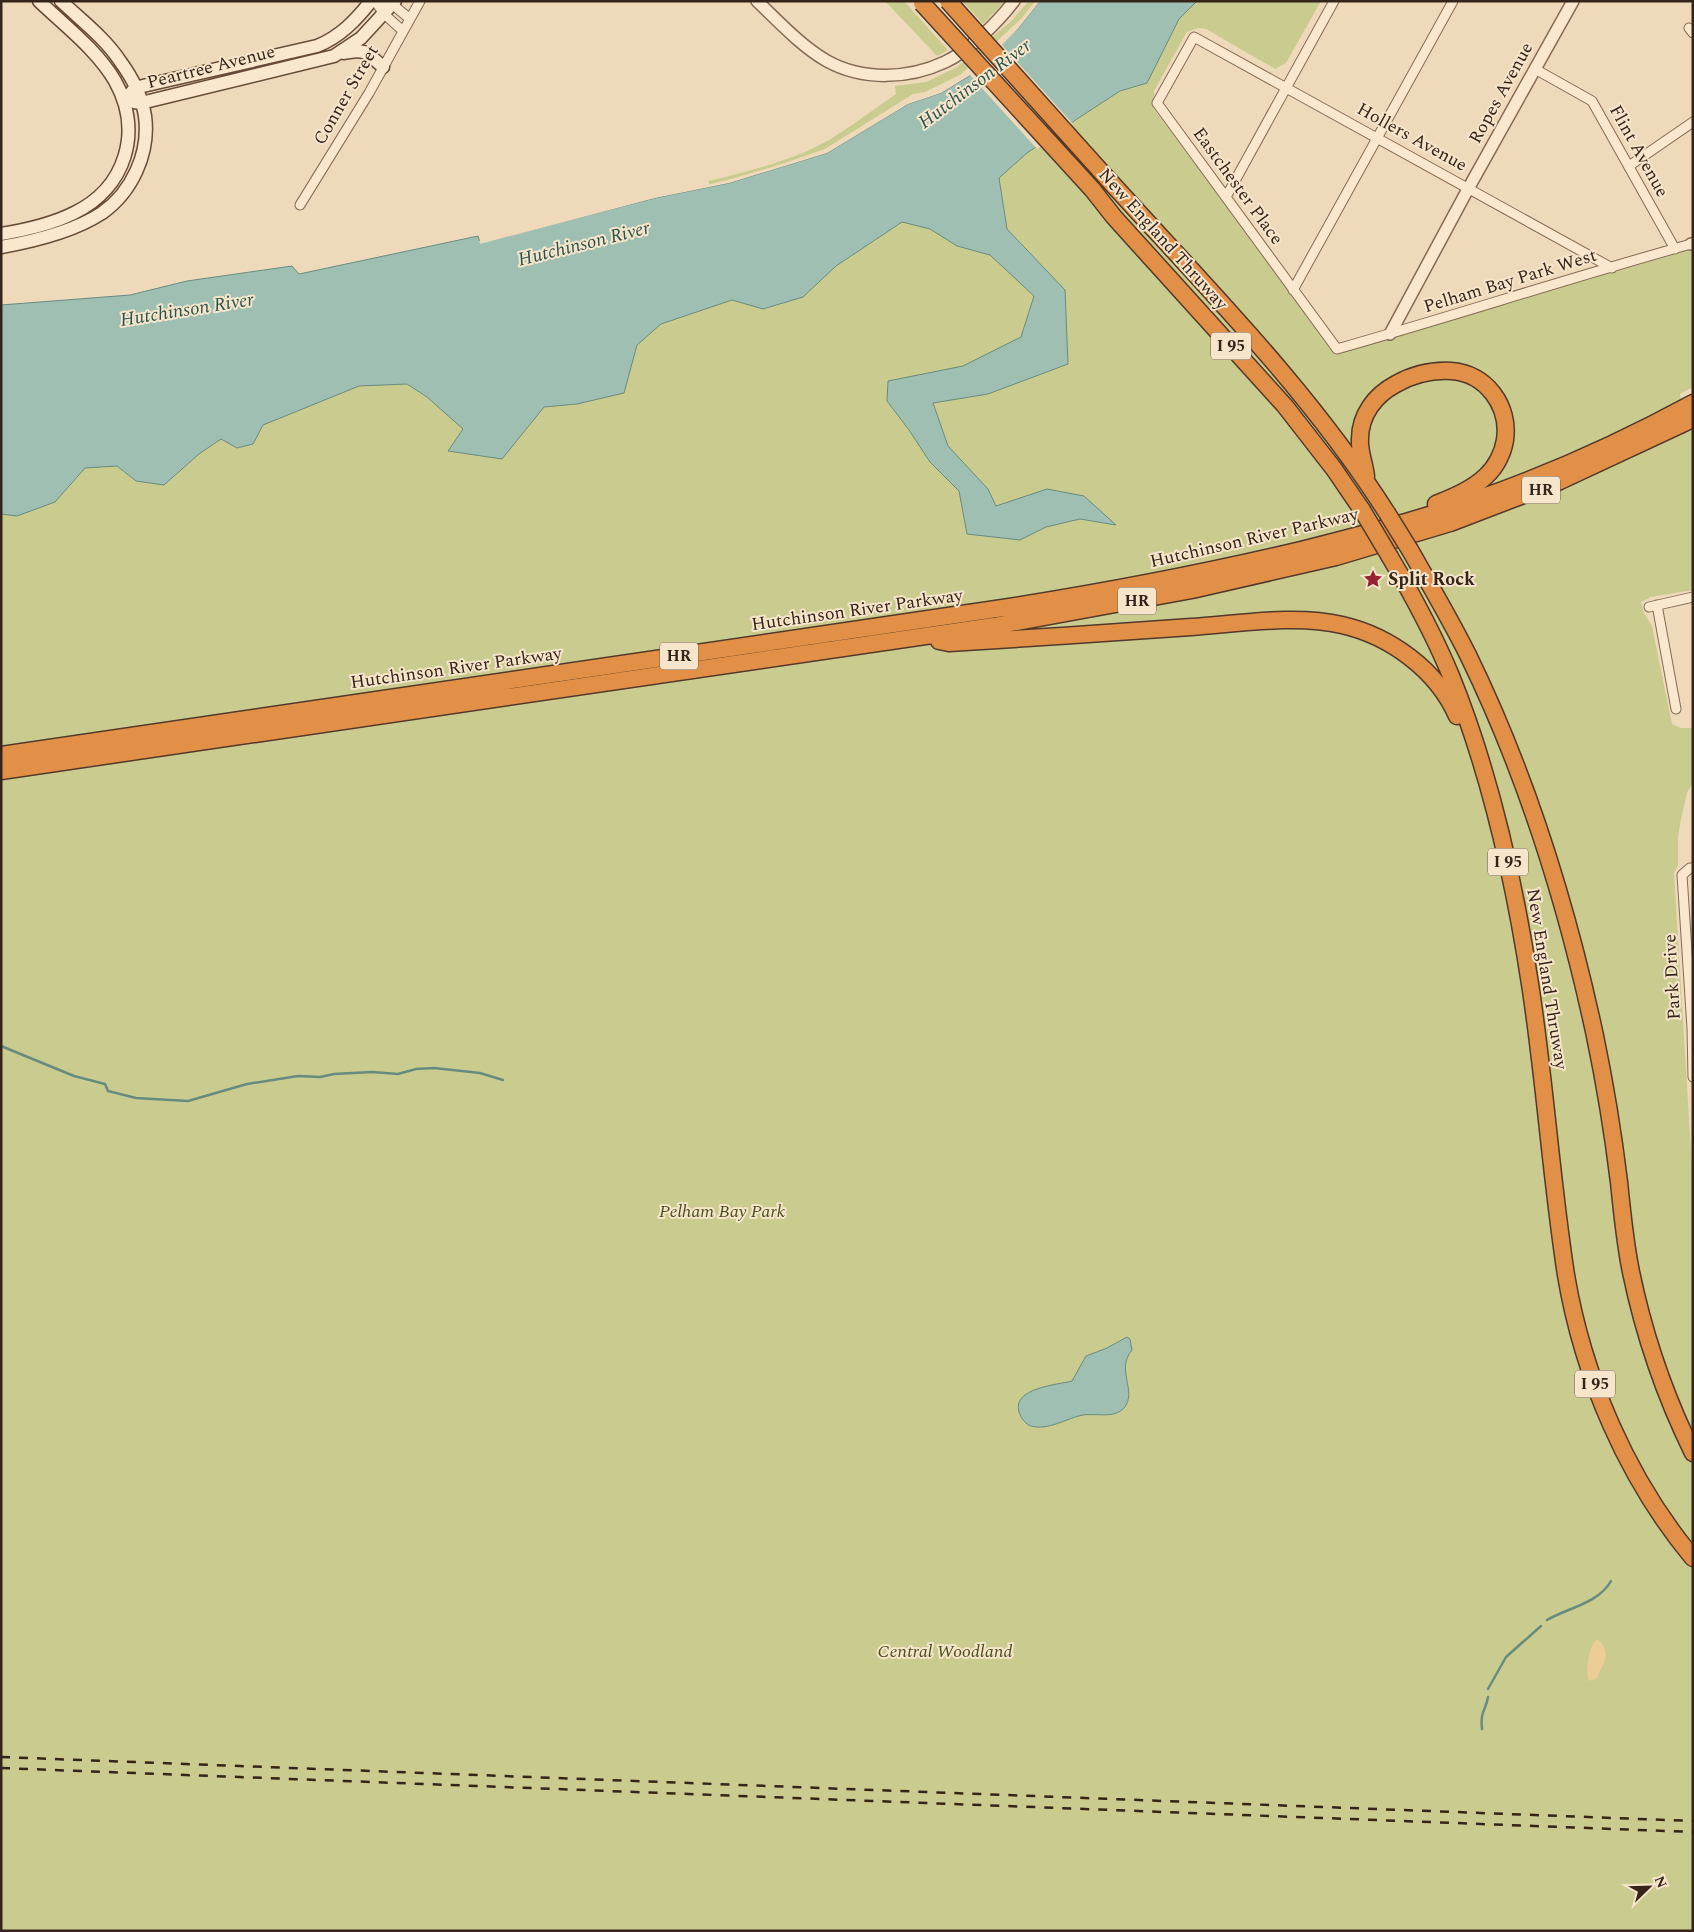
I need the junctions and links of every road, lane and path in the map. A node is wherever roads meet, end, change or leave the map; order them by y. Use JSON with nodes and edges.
{"nodes":[{"id":1,"x":39,"y":1,"type":"edge"},
{"id":2,"x":371,"y":1,"type":"edge"},
{"id":3,"x":375,"y":1,"type":"edge"},
{"id":4,"x":420,"y":1,"type":"edge"},
{"id":5,"x":758,"y":1,"type":"edge"},
{"id":6,"x":948,"y":1,"type":"edge"},
{"id":7,"x":1014,"y":1,"type":"edge"},
{"id":8,"x":1334,"y":1,"type":"edge"},
{"id":9,"x":1453,"y":1,"type":"edge"},
{"id":10,"x":1573,"y":1,"type":"edge"},
{"id":11,"x":61,"y":2,"type":"edge"},
{"id":12,"x":921,"y":2,"type":"edge"},
{"id":13,"x":388,"y":5,"type":"edge"},
{"id":14,"x":52,"y":14,"type":"junction"},
{"id":15,"x":410,"y":19,"type":"junction"},
{"id":16,"x":403,"y":31,"type":"junction"},
{"id":17,"x":1194,"y":37,"type":"joint"},
{"id":18,"x":334,"y":56,"type":"junction"},
{"id":19,"x":383,"y":67,"type":"junction"},
{"id":20,"x":1534,"y":69,"type":"junction"},
{"id":21,"x":1286,"y":87,"type":"junction"},
{"id":22,"x":135,"y":88,"type":"junction"},
{"id":23,"x":124,"y":101,"type":"junction"},
{"id":24,"x":141,"y":103,"type":"junction"},
{"id":25,"x":1693,"y":122,"type":"edge"},
{"id":26,"x":1377,"y":138,"type":"junction"},
{"id":27,"x":1629,"y":166,"type":"junction"},
{"id":28,"x":1468,"y":189,"type":"junction"},
{"id":29,"x":1226,"y":197,"type":"junction"},
{"id":30,"x":300,"y":205,"type":"dead end"},
{"id":31,"x":1,"y":234,"type":"edge"},
{"id":32,"x":1692,"y":244,"type":"edge"},
{"id":33,"x":1,"y":247,"type":"edge"},
{"id":34,"x":1675,"y":249,"type":"junction"},
{"id":35,"x":1612,"y":268,"type":"junction"},
{"id":36,"x":1293,"y":290,"type":"junction"},
{"id":37,"x":1390,"y":334,"type":"junction"},
{"id":38,"x":1337,"y":350,"type":"joint"},
{"id":39,"x":1693,"y":403,"type":"edge"},
{"id":40,"x":1693,"y":419,"type":"edge"},
{"id":41,"x":1367,"y":481,"type":"junction"},
{"id":42,"x":1379,"y":530,"type":"junction"},
{"id":43,"x":1693,"y":597,"type":"edge"},
{"id":44,"x":910,"y":638,"type":"junction"},
{"id":45,"x":1676,"y":709,"type":"dead end"},
{"id":46,"x":1479,"y":752,"type":"junction"},
{"id":47,"x":1,"y":755,"type":"edge"},
{"id":48,"x":1,"y":771,"type":"edge"},
{"id":49,"x":1693,"y":868,"type":"edge"},
{"id":50,"x":1692,"y":1028,"type":"edge"},
{"id":51,"x":1693,"y":1077,"type":"edge"},
{"id":52,"x":1693,"y":1453,"type":"edge"},
{"id":53,"x":1693,"y":1558,"type":"edge"}],
"edges":[{"from":1,"to":14,"type":"main road"},
{"from":2,"to":22,"type":"main road","name":"Peartree Avenue"},
{"from":3,"to":13,"type":"street"},
{"from":4,"to":15,"type":"street","name":"Conner Street"},
{"from":5,"to":7,"type":"street"},
{"from":6,"to":41,"type":"highway","name":"New England Thruway","number":"I 95","bridge":true},
{"from":8,"to":21,"type":"street"},
{"from":9,"to":26,"type":"street"},
{"from":10,"to":20,"type":"street","name":"Ropes Avenue"},
{"from":11,"to":14,"type":"main road"},
{"from":11,"to":22,"type":"main road"},
{"from":12,"to":46,"type":"highway","name":"New England Thruway","number":"I 95","bridge":true},
{"from":13,"to":15,"type":"street"},
{"from":13,"to":16,"type":"street"},
{"from":13,"to":18,"type":"main road","name":"Peartree Avenue"},
{"from":14,"to":23,"type":"main road"},
{"from":15,"to":16,"type":"street","name":"Conner Street"},
{"from":16,"to":19,"type":"street","name":"Conner Street"},
{"from":17,"to":21,"type":"street","name":"Hollers Avenue"},
{"from":17,"to":29,"type":"street","name":"Eastchester Place"},
{"from":18,"to":19,"type":"main road"},
{"from":18,"to":24,"type":"main road","name":"Peartree Avenue"},
{"from":19,"to":30,"type":"street","name":"Conner Street"},
{"from":20,"to":27,"type":"street","name":"Flint Avenue"},
{"from":20,"to":28,"type":"street","name":"Ropes Avenue"},
{"from":21,"to":26,"type":"street","name":"Hollers Avenue"},
{"from":21,"to":29,"type":"street"},
{"from":22,"to":23,"type":"main road","name":"Peartree Avenue"},
{"from":22,"to":24,"type":"main road"},
{"from":23,"to":24,"type":"main road","name":"Peartree Avenue"},
{"from":23,"to":31,"type":"main road"},
{"from":24,"to":33,"type":"main road"},
{"from":25,"to":27,"type":"street"},
{"from":26,"to":28,"type":"street","name":"Hollers Avenue"},
{"from":26,"to":36,"type":"street"},
{"from":27,"to":34,"type":"street","name":"Flint Avenue"},
{"from":28,"to":35,"type":"street","name":"Hollers Avenue"},
{"from":28,"to":37,"type":"street","name":"Ropes Avenue"},
{"from":29,"to":36,"type":"street","name":"Eastchester Place"},
{"from":32,"to":34,"type":"street","name":"Pelham Bay Park West"},
{"from":34,"to":35,"type":"street","name":"Pelham Bay Park West"},
{"from":35,"to":37,"type":"street","name":"Pelham Bay Park West"},
{"from":36,"to":38,"type":"street","name":"Eastchester Place"},
{"from":37,"to":38,"type":"street","name":"Pelham Bay Park West"},
{"from":39,"to":42,"type":"highway","name":"Hutchinson River Parkway","number":"HR"},
{"from":40,"to":44,"type":"highway","name":"Hutchinson River Parkway","number":"HR"},
{"from":41,"to":42,"type":"highway"},
{"from":41,"to":52,"type":"highway","name":"New England Thruway","number":"I 95","bridge":true},
{"from":42,"to":47,"type":"highway","name":"Hutchinson River Parkway","number":"HR"},
{"from":43,"to":45,"type":"street"},
{"from":44,"to":46,"type":"highway"},
{"from":44,"to":48,"type":"highway","name":"Hutchinson River Parkway","number":"HR"},
{"from":46,"to":53,"type":"highway","name":"New England Thruway","number":"I 95"},
{"from":49,"to":50,"type":"street","name":"Park Drive"},
{"from":50,"to":51,"type":"street","name":"Park Drive"}]}
